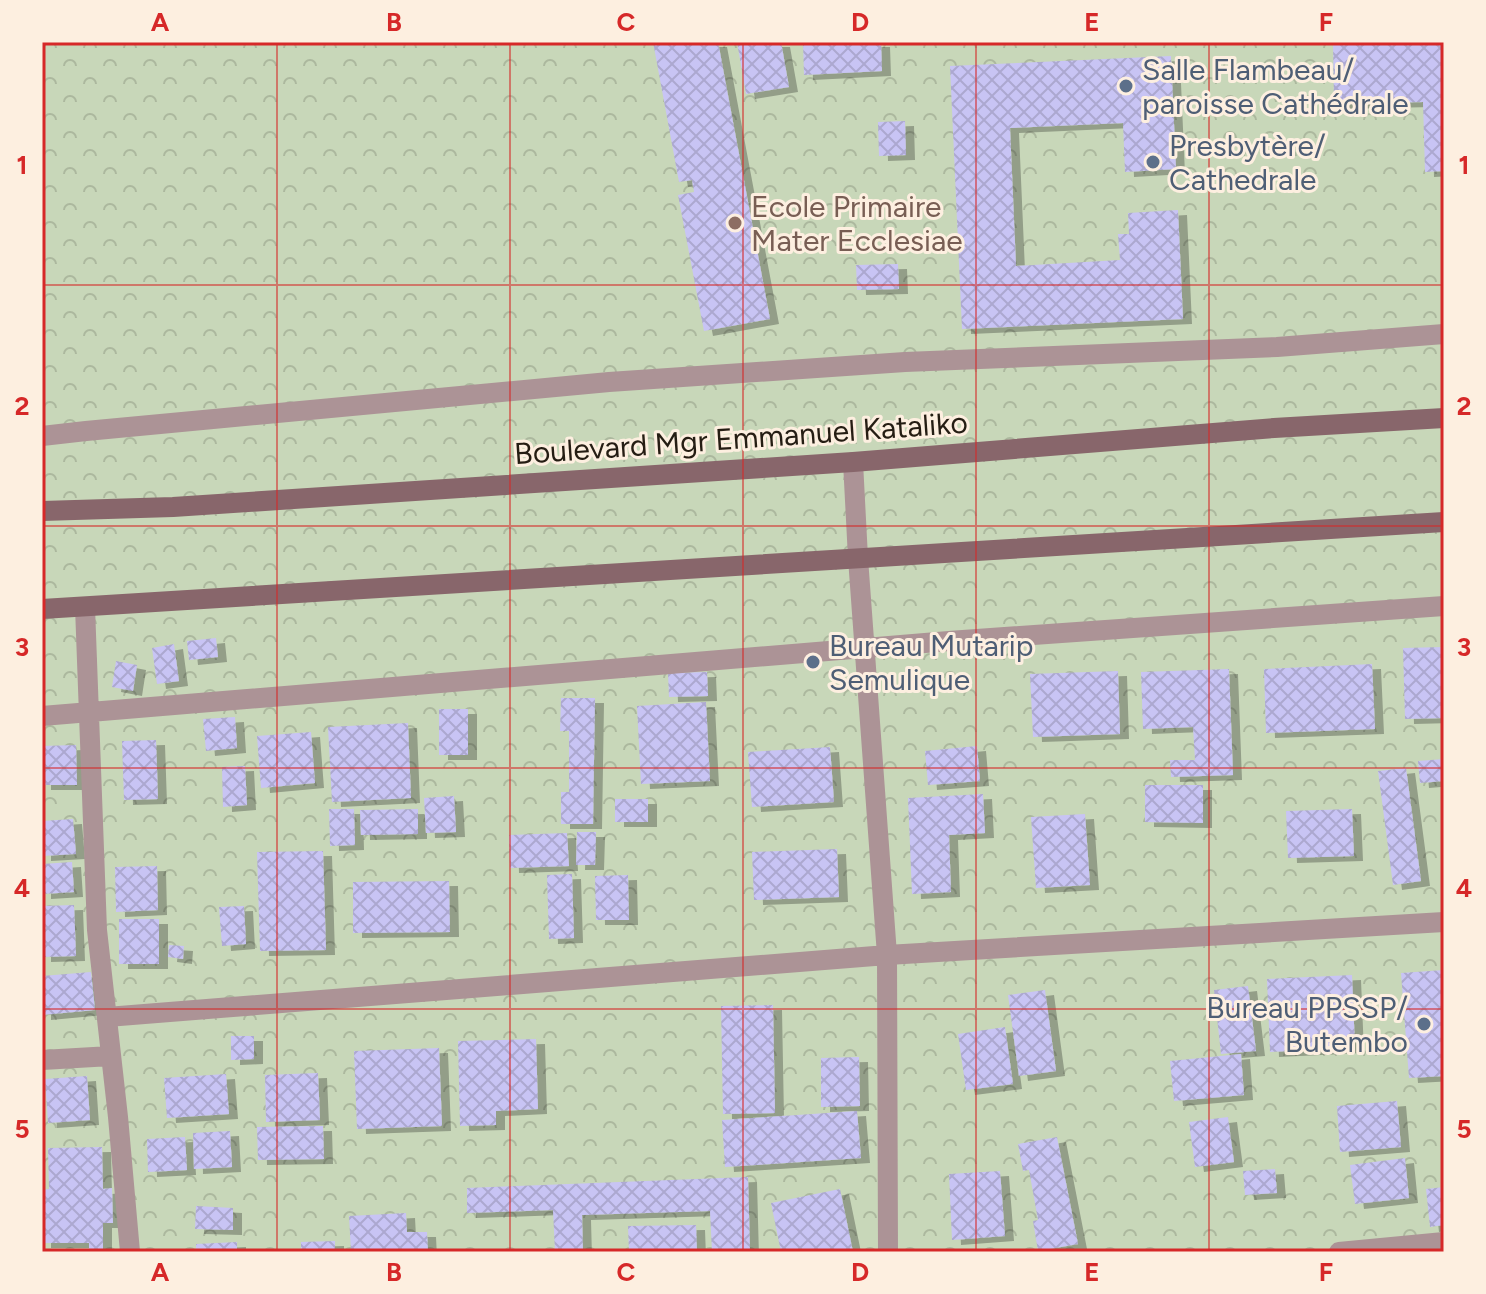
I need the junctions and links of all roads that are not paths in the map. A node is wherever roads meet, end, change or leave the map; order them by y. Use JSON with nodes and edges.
{"nodes":[{"id":1,"x":1444,"y":334,"type":"edge"},
{"id":2,"x":1444,"y":418,"type":"edge"},
{"id":3,"x":42,"y":436,"type":"edge"},
{"id":4,"x":853,"y":462,"type":"junction"},
{"id":5,"x":42,"y":511,"type":"edge"},
{"id":6,"x":1444,"y":522,"type":"edge"},
{"id":7,"x":858,"y":558,"type":"junction"},
{"id":8,"x":1444,"y":606,"type":"edge"},
{"id":9,"x":85,"y":607,"type":"junction"},
{"id":10,"x":42,"y":609,"type":"edge"},
{"id":11,"x":865,"y":649,"type":"junction"},
{"id":12,"x":88,"y":712,"type":"junction"},
{"id":13,"x":42,"y":716,"type":"edge"},
{"id":14,"x":1444,"y":922,"type":"edge"},
{"id":15,"x":887,"y":955,"type":"junction"},
{"id":16,"x":107,"y":1017,"type":"junction"},
{"id":17,"x":111,"y":1056,"type":"junction"},
{"id":18,"x":42,"y":1060,"type":"edge"},
{"id":19,"x":1444,"y":1242,"type":"edge"},
{"id":20,"x":130,"y":1252,"type":"edge"},
{"id":21,"x":888,"y":1252,"type":"edge"},
{"id":22,"x":1339,"y":1252,"type":"edge"}],
"edges":[{"from":1,"to":3,"type":"street"},
{"from":2,"to":4,"type":"street","name":"Boulevard Mgr Emmanuel Kataliko"},
{"from":4,"to":5,"type":"street","name":"Boulevard Mgr Emmanuel Kataliko"},
{"from":4,"to":7,"type":"street"},
{"from":6,"to":7,"type":"street"},
{"from":7,"to":9,"type":"street"},
{"from":7,"to":11,"type":"street"},
{"from":8,"to":11,"type":"street"},
{"from":9,"to":10,"type":"street"},
{"from":9,"to":12,"type":"street"},
{"from":11,"to":12,"type":"street"},
{"from":11,"to":15,"type":"street"},
{"from":12,"to":13,"type":"street"},
{"from":12,"to":16,"type":"street"},
{"from":14,"to":15,"type":"street"},
{"from":15,"to":16,"type":"street"},
{"from":15,"to":21,"type":"street"},
{"from":16,"to":17,"type":"street"},
{"from":17,"to":18,"type":"street"},
{"from":17,"to":20,"type":"street"},
{"from":19,"to":22,"type":"street"}]}
